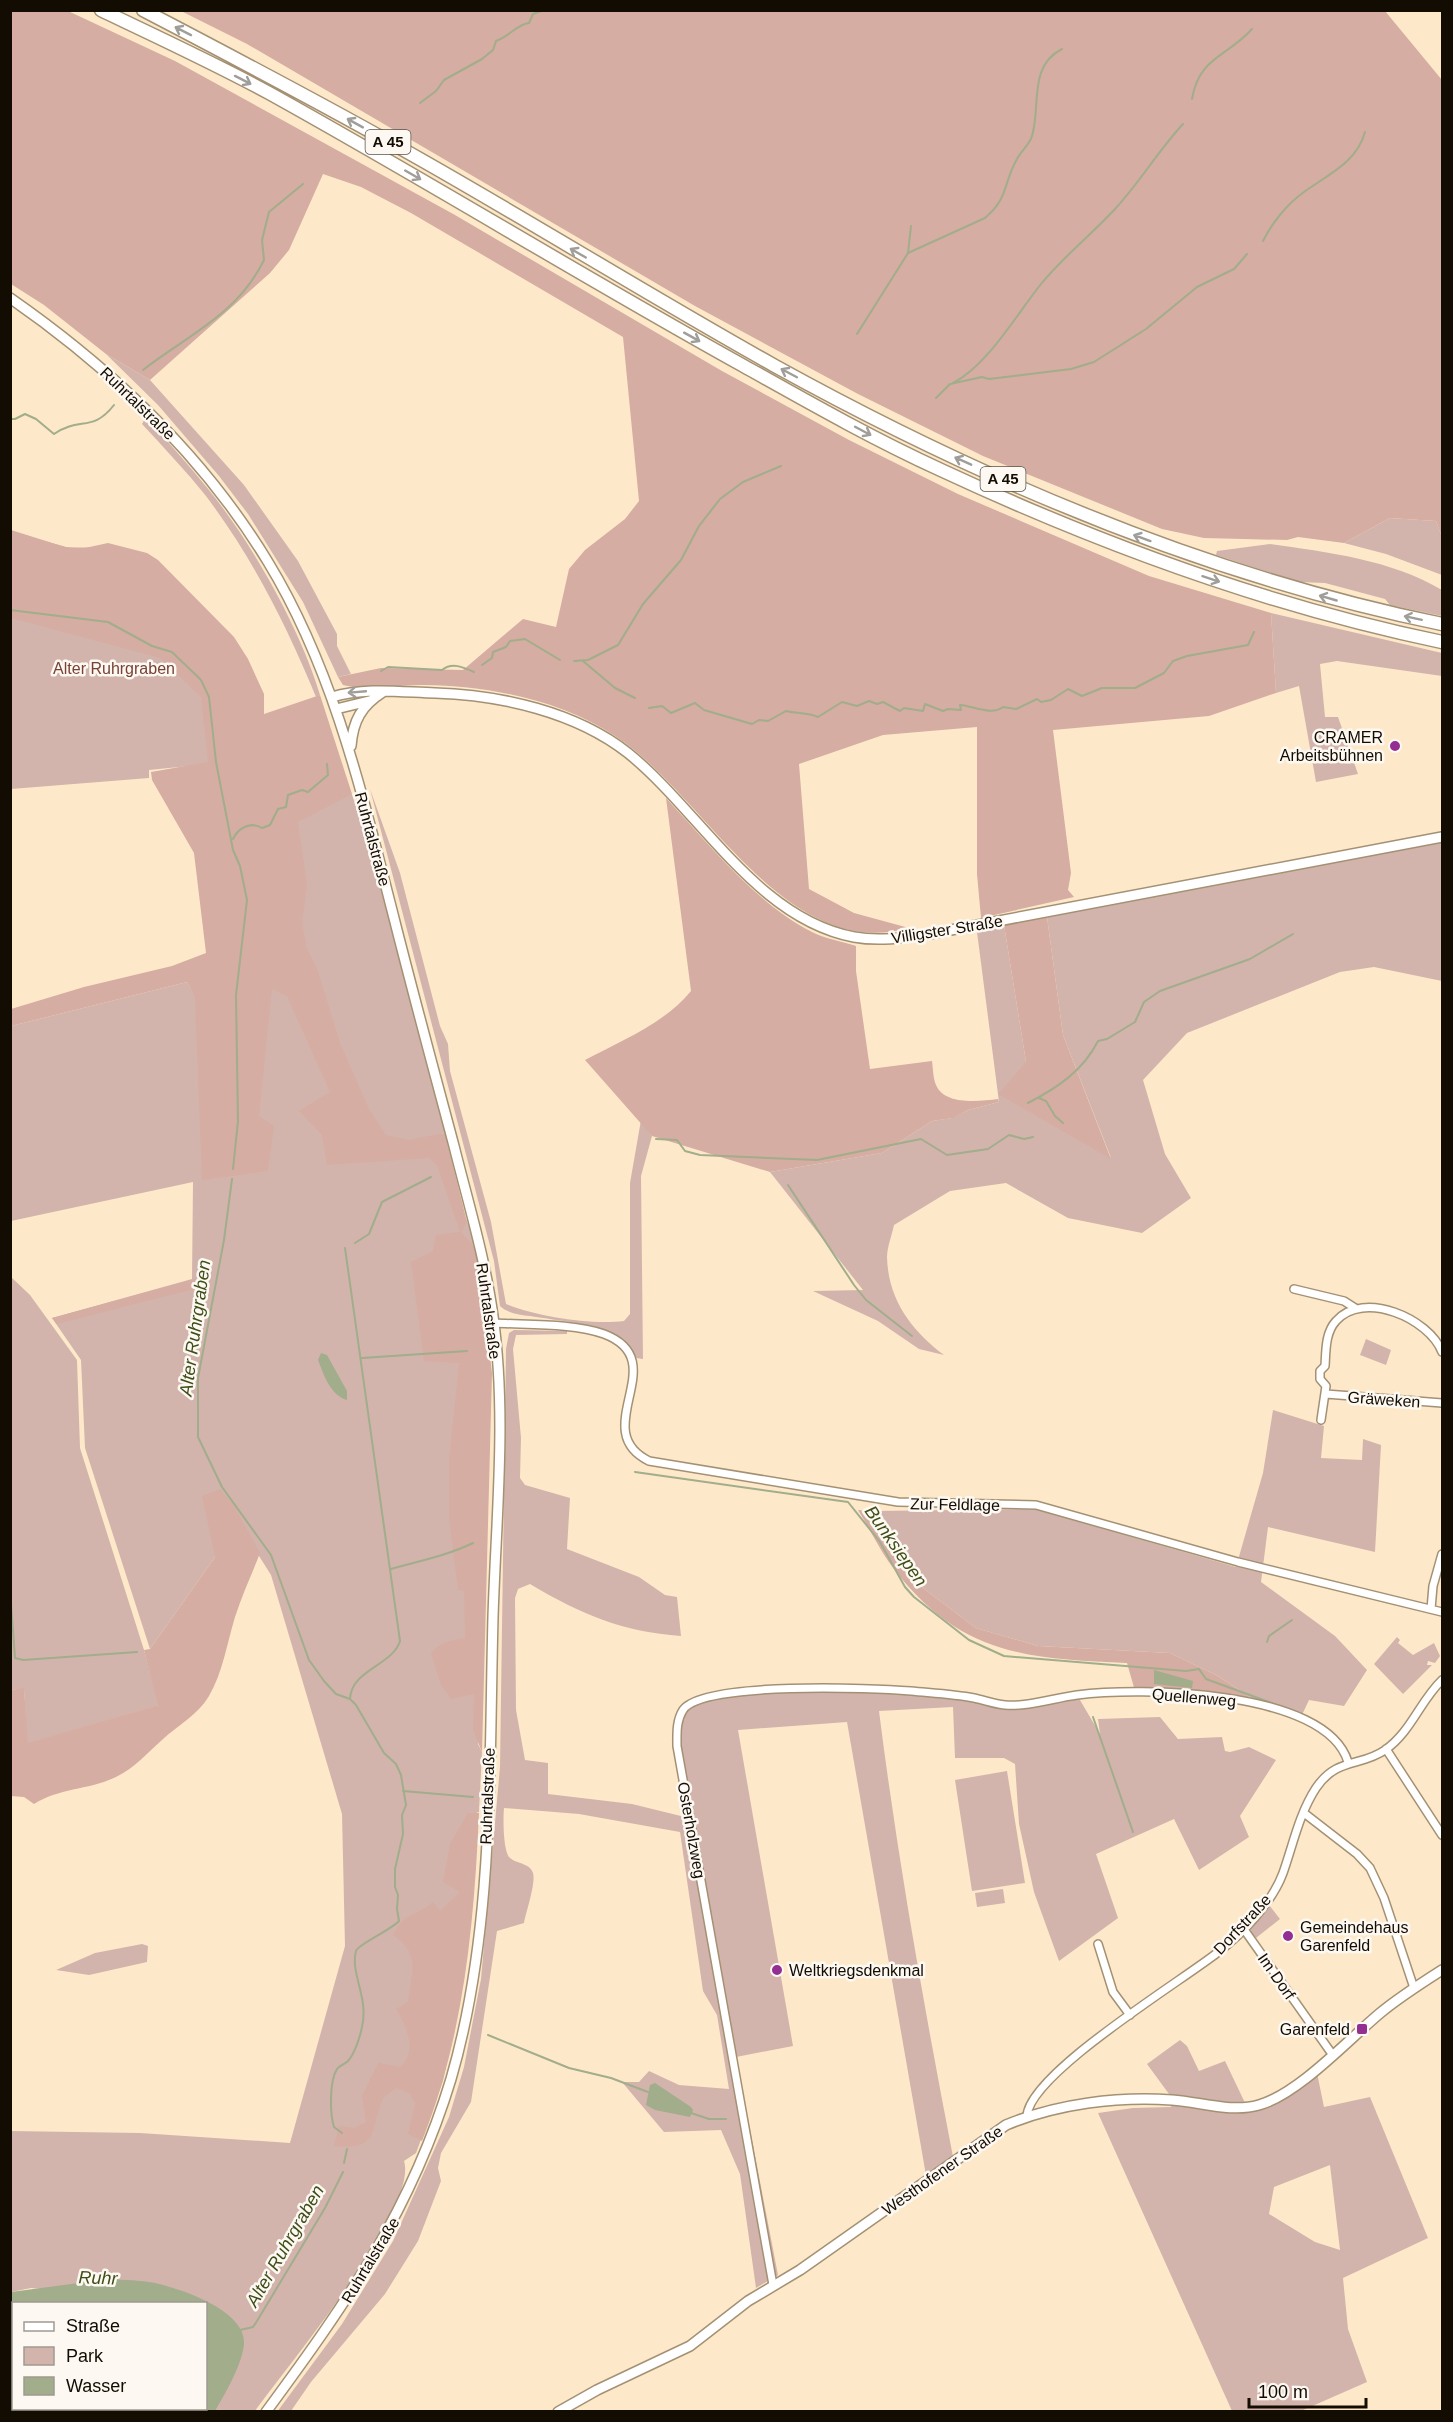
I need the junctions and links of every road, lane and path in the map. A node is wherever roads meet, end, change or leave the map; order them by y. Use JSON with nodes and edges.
{"nodes":[{"id":1,"x":101,"y":10,"type":"edge"},
{"id":2,"x":143,"y":10,"type":"edge"},
{"id":3,"x":10,"y":298,"type":"edge"},
{"id":4,"x":1443,"y":624,"type":"edge"},
{"id":5,"x":1443,"y":642,"type":"edge"},
{"id":6,"x":383,"y":692,"type":"junction"},
{"id":7,"x":332,"y":697,"type":"junction"},
{"id":8,"x":370,"y":700,"type":"junction"},
{"id":9,"x":336,"y":709,"type":"junction"},
{"id":10,"x":350,"y":752,"type":"junction"},
{"id":11,"x":1443,"y":837,"type":"edge"},
{"id":12,"x":1294,"y":1289,"type":"dead end"},
{"id":13,"x":1355,"y":1308,"type":"junction"},
{"id":14,"x":494,"y":1323,"type":"junction"},
{"id":15,"x":1443,"y":1352,"type":"edge"},
{"id":16,"x":1326,"y":1394,"type":"junction"},
{"id":17,"x":1443,"y":1403,"type":"edge"},
{"id":18,"x":1322,"y":1420,"type":"dead end"},
{"id":19,"x":1443,"y":1554,"type":"edge"},
{"id":20,"x":1431,"y":1609,"type":"junction"},
{"id":21,"x":1443,"y":1612,"type":"edge"},
{"id":22,"x":1443,"y":1680,"type":"edge"},
{"id":23,"x":1018,"y":1704,"type":"joint"},
{"id":24,"x":1386,"y":1749,"type":"junction"},
{"id":25,"x":1348,"y":1762,"type":"junction"},
{"id":26,"x":1304,"y":1813,"type":"junction"},
{"id":27,"x":1443,"y":1835,"type":"edge"},
{"id":28,"x":1244,"y":1928,"type":"junction"},
{"id":29,"x":1098,"y":1944,"type":"dead end"},
{"id":30,"x":1443,"y":1970,"type":"edge"},
{"id":31,"x":1414,"y":1988,"type":"junction"},
{"id":32,"x":1130,"y":2015,"type":"junction"},
{"id":33,"x":1332,"y":2054,"type":"junction"},
{"id":34,"x":1027,"y":2116,"type":"junction"},
{"id":35,"x":773,"y":2285,"type":"junction"},
{"id":36,"x":266,"y":2412,"type":"edge"},
{"id":37,"x":558,"y":2412,"type":"edge"}],
"edges":[{"from":1,"to":5,"type":"highway","number":"A 45","one_way":true},
{"from":4,"to":2,"type":"highway","number":"A 45","one_way":true},
{"from":3,"to":7,"type":"main road","name":"Ruhrtalstraße"},
{"from":6,"to":7,"type":"main road","name":"Villigster Straße","one_way":true},
{"from":6,"to":8,"type":"main road"},
{"from":6,"to":11,"type":"main road","name":"Villigster Straße"},
{"from":7,"to":9,"type":"main road","name":"Ruhrtalstraße"},
{"from":8,"to":9,"type":"main road"},
{"from":8,"to":10,"type":"main road"},
{"from":9,"to":10,"type":"main road","name":"Ruhrtalstraße"},
{"from":10,"to":14,"type":"main road","name":"Ruhrtalstraße"},
{"from":12,"to":13,"type":"street"},
{"from":13,"to":15,"type":"street"},
{"from":13,"to":16,"type":"street"},
{"from":14,"to":20,"type":"street","name":"Zur Feldlage"},
{"from":14,"to":36,"type":"main road","name":"Ruhrtalstraße"},
{"from":16,"to":17,"type":"street","name":"Gräweken"},
{"from":16,"to":18,"type":"street"},
{"from":19,"to":20,"type":"street"},
{"from":20,"to":21,"type":"street","name":"Zur Feldlage"},
{"from":22,"to":24,"type":"street","name":"Dorfstraße"},
{"from":23,"to":25,"type":"street","name":"Quellenweg"},
{"from":23,"to":35,"type":"street","name":"Osterholzweg"},
{"from":24,"to":25,"type":"street","name":"Dorfstraße"},
{"from":24,"to":27,"type":"street"},
{"from":25,"to":26,"type":"street","name":"Dorfstraße"},
{"from":26,"to":28,"type":"street","name":"Dorfstraße"},
{"from":26,"to":31,"type":"street"},
{"from":28,"to":32,"type":"street","name":"Dorfstraße"},
{"from":28,"to":33,"type":"street","name":"Im Dorf"},
{"from":29,"to":32,"type":"street"},
{"from":30,"to":31,"type":"main road","name":"Westhofener Straße"},
{"from":31,"to":33,"type":"main road","name":"Westhofener Straße"},
{"from":32,"to":34,"type":"street","name":"Dorfstraße"},
{"from":33,"to":34,"type":"main road","name":"Westhofener Straße"},
{"from":34,"to":35,"type":"main road","name":"Westhofener Straße"},
{"from":35,"to":37,"type":"main road","name":"Westhofener Straße"}]}
